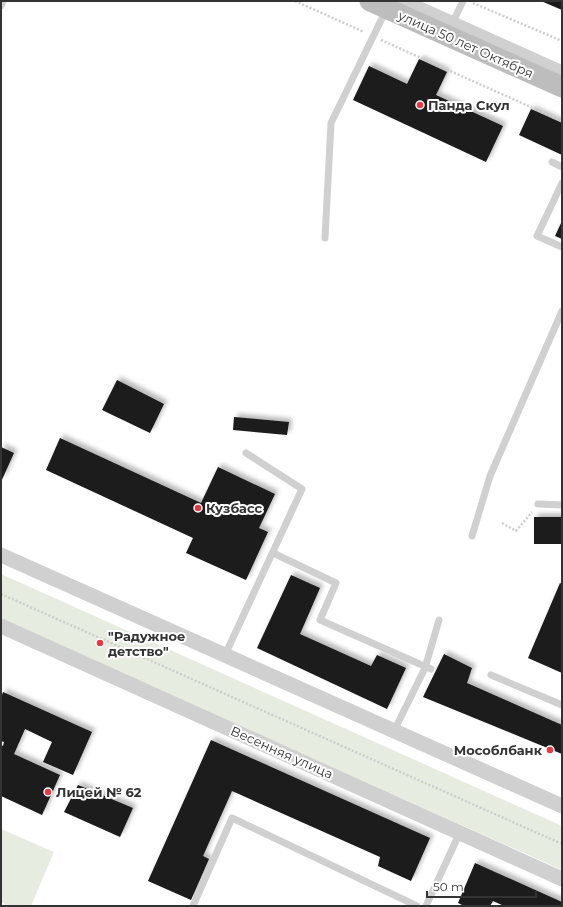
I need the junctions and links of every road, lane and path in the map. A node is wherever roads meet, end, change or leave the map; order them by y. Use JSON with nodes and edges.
{"nodes":[{"id":1,"x":3,"y":1,"type":"edge"},
{"id":2,"x":295,"y":1,"type":"edge"},
{"id":3,"x":462,"y":1,"type":"edge"},
{"id":4,"x":469,"y":1,"type":"edge"},
{"id":5,"x":388,"y":3,"type":"edge"},
{"id":6,"x":1,"y":6,"type":"edge"},
{"id":7,"x":449,"y":29,"type":"junction"},
{"id":8,"x":373,"y":36,"type":"junction"},
{"id":9,"x":562,"y":41,"type":"edge"},
{"id":10,"x":562,"y":73,"type":"edge"},
{"id":11,"x":562,"y":87,"type":"edge"},
{"id":12,"x":562,"y":121,"type":"edge"},
{"id":13,"x":552,"y":162,"type":"dead end"},
{"id":14,"x":562,"y":167,"type":"edge"},
{"id":15,"x":562,"y":183,"type":"edge"},
{"id":16,"x":325,"y":238,"type":"dead end"},
{"id":17,"x":562,"y":247,"type":"edge"},
{"id":18,"x":562,"y":311,"type":"edge"},
{"id":19,"x":246,"y":453,"type":"dead end"},
{"id":20,"x":538,"y":504,"type":"joint"},
{"id":21,"x":562,"y":505,"type":"edge"},
{"id":22,"x":502,"y":523,"type":"dead end"},
{"id":23,"x":472,"y":536,"type":"dead end"},
{"id":24,"x":273,"y":553,"type":"junction"},
{"id":25,"x":1,"y":555,"type":"edge"},
{"id":26,"x":1,"y":594,"type":"edge"},
{"id":27,"x":439,"y":620,"type":"dead end"},
{"id":28,"x":1,"y":626,"type":"edge"},
{"id":29,"x":225,"y":655,"type":"junction"},
{"id":30,"x":428,"y":668,"type":"junction"},
{"id":31,"x":491,"y":675,"type":"dead end"},
{"id":32,"x":562,"y":705,"type":"edge"},
{"id":33,"x":394,"y":730,"type":"junction"},
{"id":34,"x":562,"y":806,"type":"edge"},
{"id":35,"x":460,"y":832,"type":"junction"},
{"id":36,"x":562,"y":844,"type":"edge"},
{"id":37,"x":562,"y":878,"type":"edge"},
{"id":38,"x":193,"y":906,"type":"edge"},
{"id":39,"x":417,"y":906,"type":"edge"},
{"id":40,"x":426,"y":906,"type":"edge"}],
"edges":[{"from":1,"to":6,"type":"lane"},
{"from":2,"to":8,"type":"path"},
{"from":3,"to":7,"type":"lane"},
{"from":4,"to":9,"type":"path"},
{"from":5,"to":7,"type":"street","name":"улица 50 лет Октября"},
{"from":5,"to":8,"type":"lane"},
{"from":7,"to":10,"type":"street","name":"улица 50 лет Октября"},
{"from":7,"to":11,"type":"street","name":"улица 50 лет Октября"},
{"from":8,"to":12,"type":"path"},
{"from":8,"to":16,"type":"lane"},
{"from":13,"to":14,"type":"lane"},
{"from":15,"to":17,"type":"lane"},
{"from":18,"to":23,"type":"lane"},
{"from":19,"to":24,"type":"lane"},
{"from":20,"to":21,"type":"lane"},
{"from":20,"to":22,"type":"path"},
{"from":24,"to":29,"type":"lane"},
{"from":24,"to":30,"type":"lane"},
{"from":25,"to":29,"type":"street"},
{"from":26,"to":36,"type":"path"},
{"from":27,"to":30,"type":"lane"},
{"from":28,"to":35,"type":"street","name":"Весенняя улица"},
{"from":29,"to":33,"type":"street"},
{"from":30,"to":33,"type":"lane"},
{"from":31,"to":32,"type":"lane"},
{"from":33,"to":34,"type":"street"},
{"from":35,"to":37,"type":"street","name":"Весенняя улица"},
{"from":35,"to":40,"type":"lane"},
{"from":38,"to":39,"type":"lane"}]}
